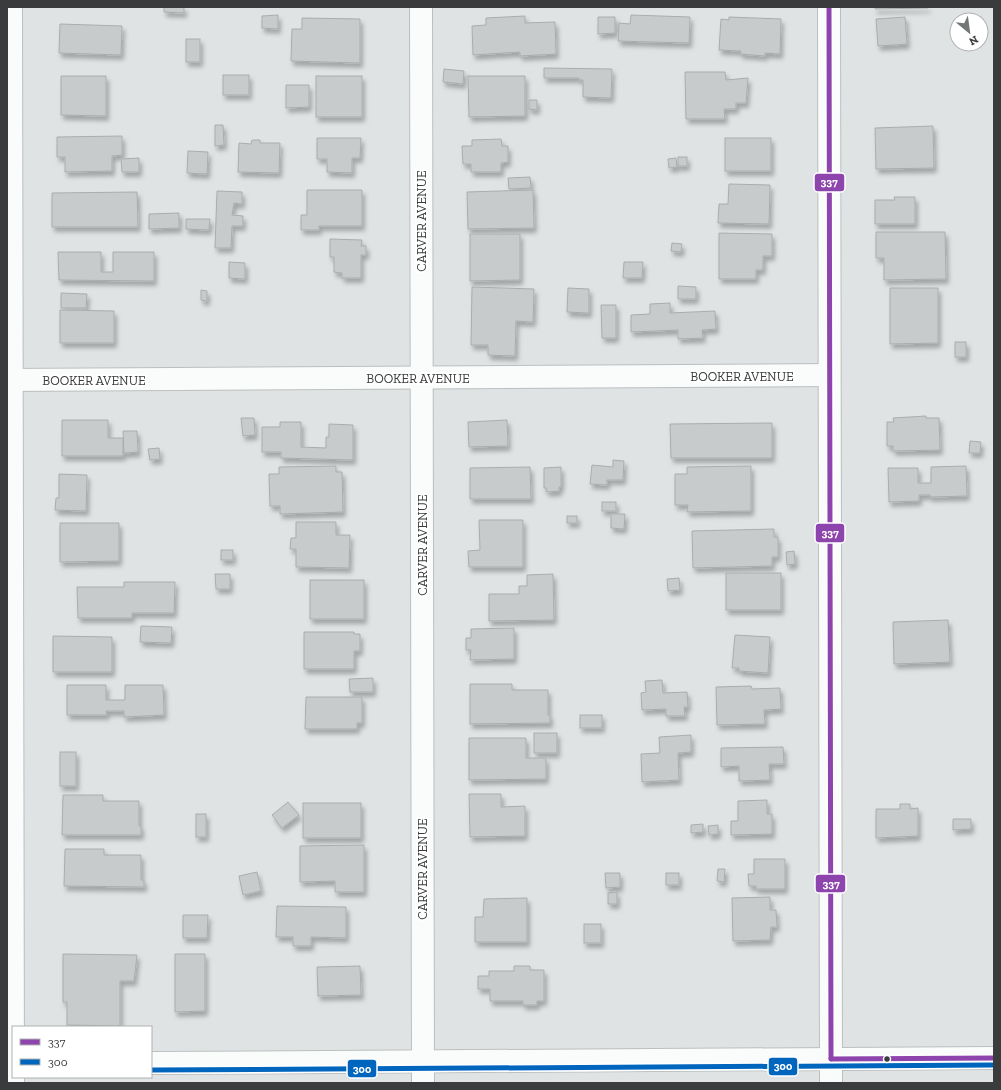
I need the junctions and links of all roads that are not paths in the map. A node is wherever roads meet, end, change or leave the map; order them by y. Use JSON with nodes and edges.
{"nodes":[{"id":1,"x":11,"y":7,"type":"edge"},
{"id":2,"x":421,"y":7,"type":"edge"},
{"id":3,"x":829,"y":7,"type":"edge"},
{"id":4,"x":829,"y":375,"type":"junction"},
{"id":5,"x":421,"y":378,"type":"junction"},
{"id":6,"x":9,"y":380,"type":"edge"},
{"id":7,"x":13,"y":1026,"type":"edge"},
{"id":8,"x":994,"y":1058,"type":"edge"},
{"id":9,"x":831,"y":1059,"type":"junction"},
{"id":10,"x":423,"y":1062,"type":"junction"},
{"id":11,"x":152,"y":1064,"type":"edge"},
{"id":12,"x":423,"y":1083,"type":"edge"},
{"id":13,"x":831,"y":1083,"type":"edge"}],
"edges":[{"from":1,"to":6,"type":"street"},
{"from":2,"to":5,"type":"street","name":"CARVER AVENUE"},
{"from":3,"to":4,"type":"street"},
{"from":4,"to":5,"type":"street","name":"BOOKER AVENUE"},
{"from":4,"to":9,"type":"street"},
{"from":5,"to":6,"type":"street","name":"BOOKER AVENUE"},
{"from":5,"to":10,"type":"street","name":"CARVER AVENUE"},
{"from":6,"to":7,"type":"street"},
{"from":8,"to":9,"type":"street"},
{"from":9,"to":10,"type":"street"},
{"from":9,"to":13,"type":"street"},
{"from":10,"to":11,"type":"street"},
{"from":10,"to":12,"type":"street","name":"CARVER AVENUE"}]}
